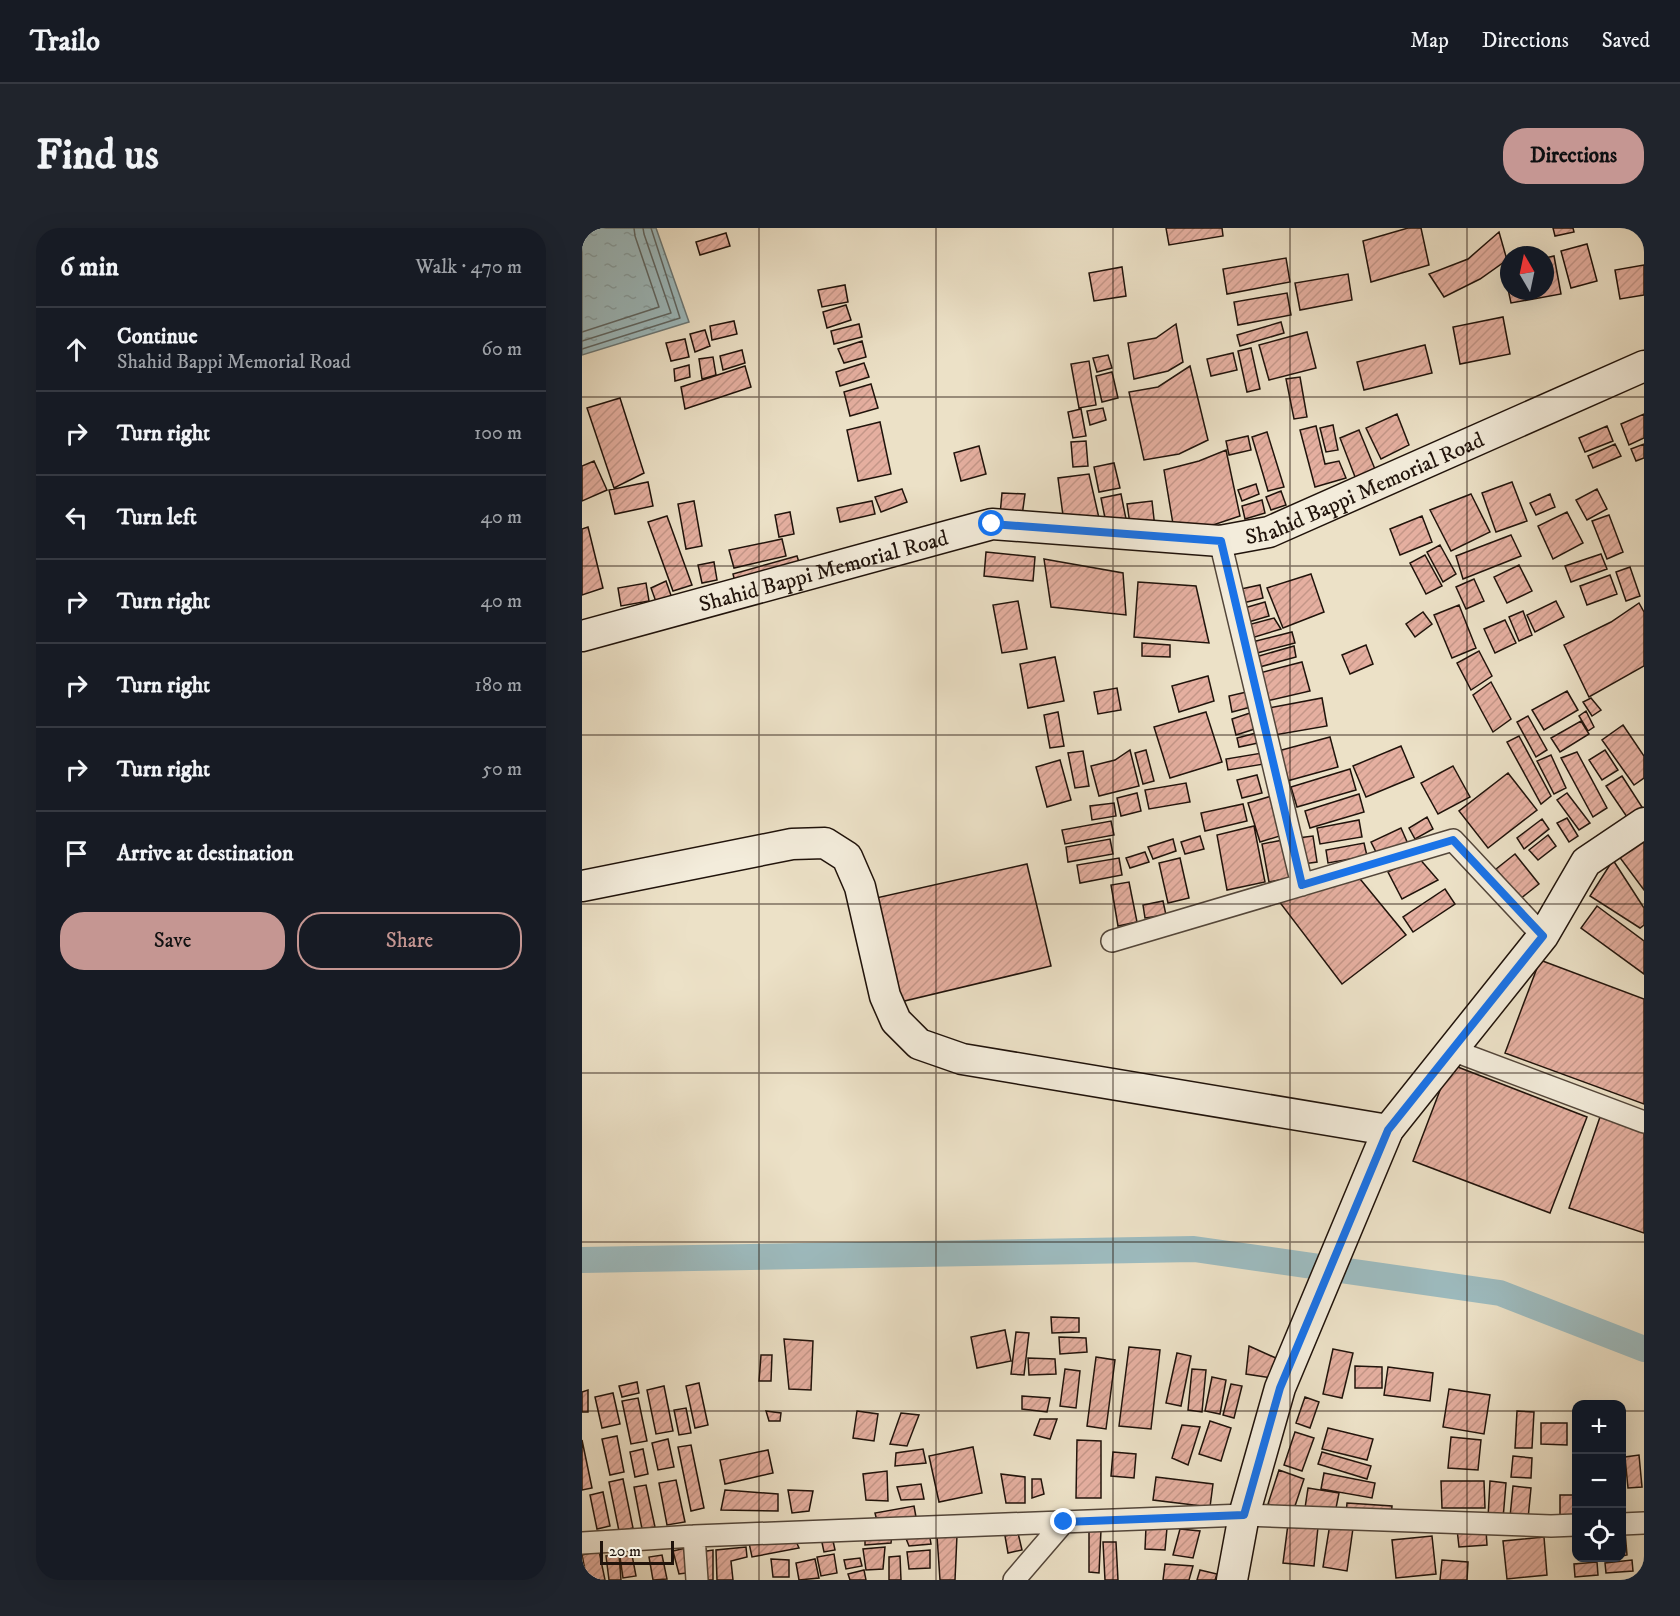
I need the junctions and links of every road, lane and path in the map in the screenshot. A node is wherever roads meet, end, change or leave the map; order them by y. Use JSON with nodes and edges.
{"nodes":[{"id":1,"x":1644,"y":366,"type":"edge"},
{"id":2,"x":1221,"y":541,"type":"junction"},
{"id":3,"x":582,"y":636,"type":"edge"},
{"id":4,"x":1644,"y":823,"type":"edge"},
{"id":5,"x":1302,"y":885,"type":"junction"},
{"id":6,"x":582,"y":886,"type":"edge"},
{"id":7,"x":1543,"y":936,"type":"junction"},
{"id":8,"x":1112,"y":941,"type":"dead end"},
{"id":9,"x":1452,"y":1050,"type":"junction"},
{"id":10,"x":1644,"y":1122,"type":"edge"},
{"id":11,"x":1388,"y":1130,"type":"junction"},
{"id":12,"x":1244,"y":1515,"type":"junction"},
{"id":13,"x":1064,"y":1522,"type":"junction"},
{"id":14,"x":1644,"y":1523,"type":"edge"},
{"id":15,"x":1626,"y":1524,"type":"edge"},
{"id":16,"x":1572,"y":1525,"type":"edge"},
{"id":17,"x":694,"y":1536,"type":"junction"},
{"id":18,"x":582,"y":1543,"type":"edge"},
{"id":19,"x":697,"y":1580,"type":"edge"},
{"id":20,"x":1014,"y":1580,"type":"edge"},
{"id":21,"x":1232,"y":1580,"type":"edge"}],
"edges":[{"from":1,"to":2,"type":"street","name":"Shahid Bappi Memorial Road"},
{"from":2,"to":3,"type":"street","name":"Shahid Bappi Memorial Road"},
{"from":2,"to":5,"type":"street"},
{"from":4,"to":7,"type":"street"},
{"from":5,"to":7,"type":"street"},
{"from":5,"to":8,"type":"street"},
{"from":6,"to":11,"type":"street"},
{"from":7,"to":9,"type":"street"},
{"from":9,"to":10,"type":"street"},
{"from":9,"to":11,"type":"street"},
{"from":11,"to":12,"type":"street"},
{"from":12,"to":13,"type":"street"},
{"from":12,"to":16,"type":"street"},
{"from":12,"to":21,"type":"street"},
{"from":13,"to":17,"type":"street"},
{"from":13,"to":20,"type":"street"},
{"from":14,"to":15,"type":"street"},
{"from":17,"to":18,"type":"street"},
{"from":17,"to":19,"type":"street"}]}
